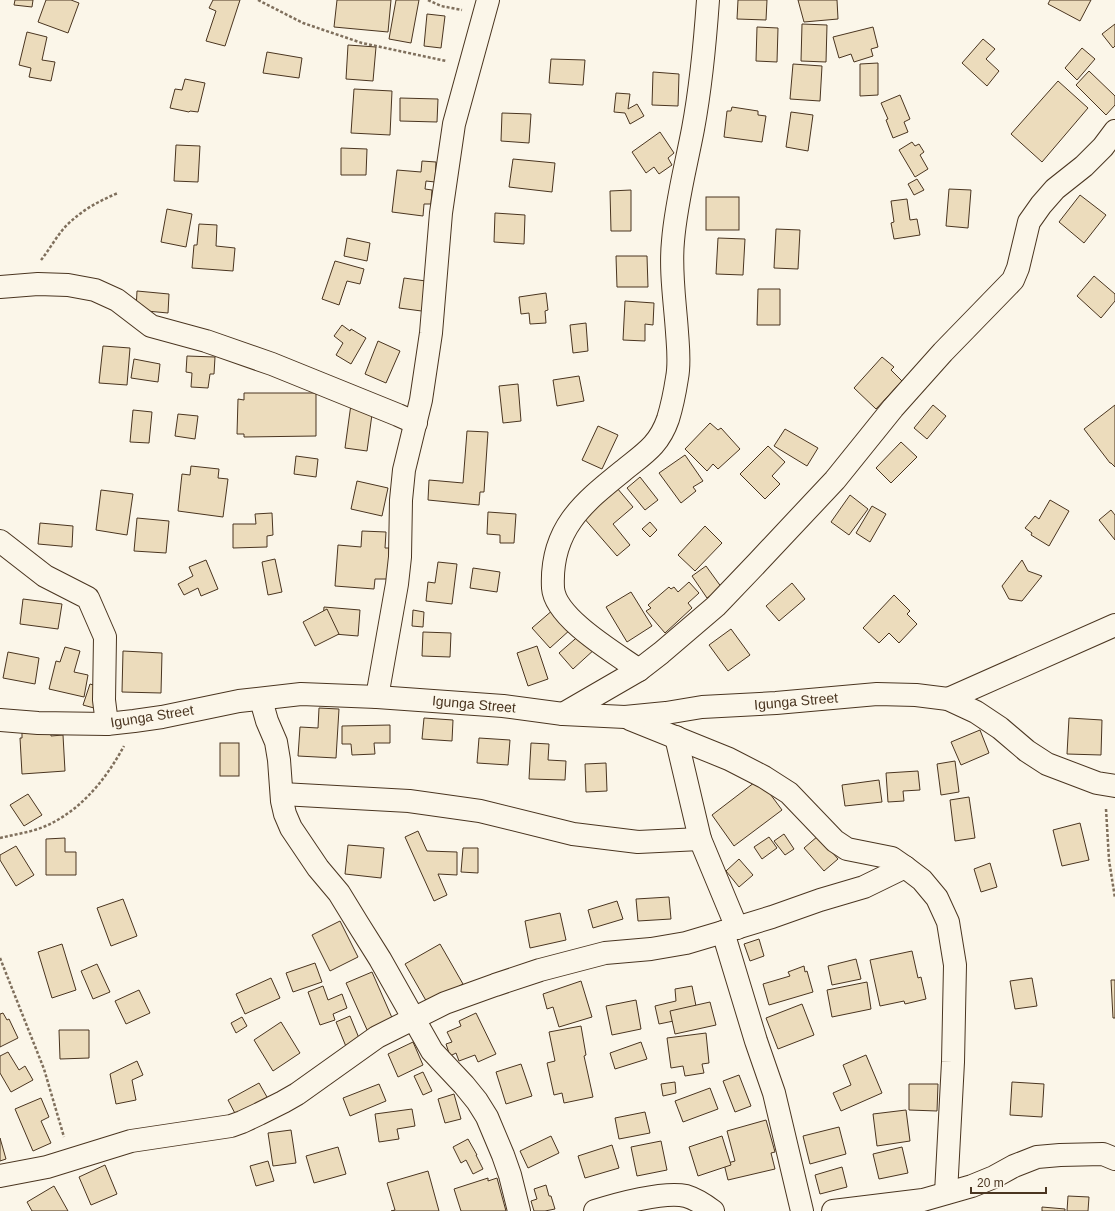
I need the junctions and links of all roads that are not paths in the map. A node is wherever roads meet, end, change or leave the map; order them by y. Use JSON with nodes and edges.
{"nodes":[{"id":1,"x":708,"y":0,"type":"edge"},
{"id":2,"x":486,"y":8,"type":"edge"},
{"id":3,"x":1115,"y":131,"type":"edge"},
{"id":4,"x":7,"y":286,"type":"edge"},
{"id":5,"x":416,"y":424,"type":"junction"},
{"id":6,"x":0,"y":541,"type":"edge"},
{"id":7,"x":1115,"y":625,"type":"edge"},
{"id":8,"x":639,"y":670,"type":"junction"},
{"id":9,"x":377,"y":697,"type":"junction"},
{"id":10,"x":948,"y":699,"type":"junction"},
{"id":11,"x":261,"y":700,"type":"junction"},
{"id":12,"x":563,"y":714,"type":"junction"},
{"id":13,"x":625,"y":717,"type":"junction"},
{"id":14,"x":0,"y":720,"type":"edge"},
{"id":15,"x":107,"y":724,"type":"junction"},
{"id":16,"x":676,"y":738,"type":"junction"},
{"id":17,"x":1110,"y":786,"type":"edge"},
{"id":18,"x":282,"y":794,"type":"junction"},
{"id":19,"x":700,"y":839,"type":"junction"},
{"id":20,"x":905,"y":867,"type":"junction"},
{"id":21,"x":730,"y":930,"type":"junction"},
{"id":22,"x":413,"y":1018,"type":"junction"},
{"id":23,"x":1115,"y":1159,"type":"edge"},
{"id":24,"x":0,"y":1176,"type":"edge"},
{"id":25,"x":946,"y":1193,"type":"junction"},
{"id":26,"x":519,"y":1211,"type":"edge"},
{"id":27,"x":595,"y":1211,"type":"edge"},
{"id":28,"x":713,"y":1211,"type":"edge"},
{"id":29,"x":802,"y":1211,"type":"edge"},
{"id":30,"x":833,"y":1211,"type":"edge"}],
"edges":[{"from":1,"to":8,"type":"street"},
{"from":2,"to":5,"type":"street"},
{"from":3,"to":8,"type":"street"},
{"from":4,"to":5,"type":"street"},
{"from":5,"to":9,"type":"street"},
{"from":6,"to":15,"type":"street"},
{"from":7,"to":10,"type":"street"},
{"from":8,"to":12,"type":"street"},
{"from":9,"to":11,"type":"street","name":"Igunga Street"},
{"from":9,"to":12,"type":"street","name":"Igunga Street"},
{"from":10,"to":13,"type":"street","name":"Igunga Street"},
{"from":10,"to":17,"type":"street","name":"Igunga Street"},
{"from":11,"to":15,"type":"street","name":"Igunga Street"},
{"from":11,"to":18,"type":"street"},
{"from":12,"to":13,"type":"street","name":"Igunga Street"},
{"from":13,"to":16,"type":"street"},
{"from":14,"to":15,"type":"street","name":"Igunga Street"},
{"from":16,"to":19,"type":"street"},
{"from":16,"to":20,"type":"street"},
{"from":18,"to":19,"type":"street"},
{"from":18,"to":22,"type":"street"},
{"from":19,"to":21,"type":"street"},
{"from":20,"to":21,"type":"street"},
{"from":20,"to":25,"type":"street"},
{"from":21,"to":22,"type":"street"},
{"from":21,"to":29,"type":"street"},
{"from":22,"to":24,"type":"street"},
{"from":22,"to":26,"type":"street"},
{"from":23,"to":25,"type":"street"},
{"from":25,"to":30,"type":"street"},
{"from":27,"to":28,"type":"street"}]}
